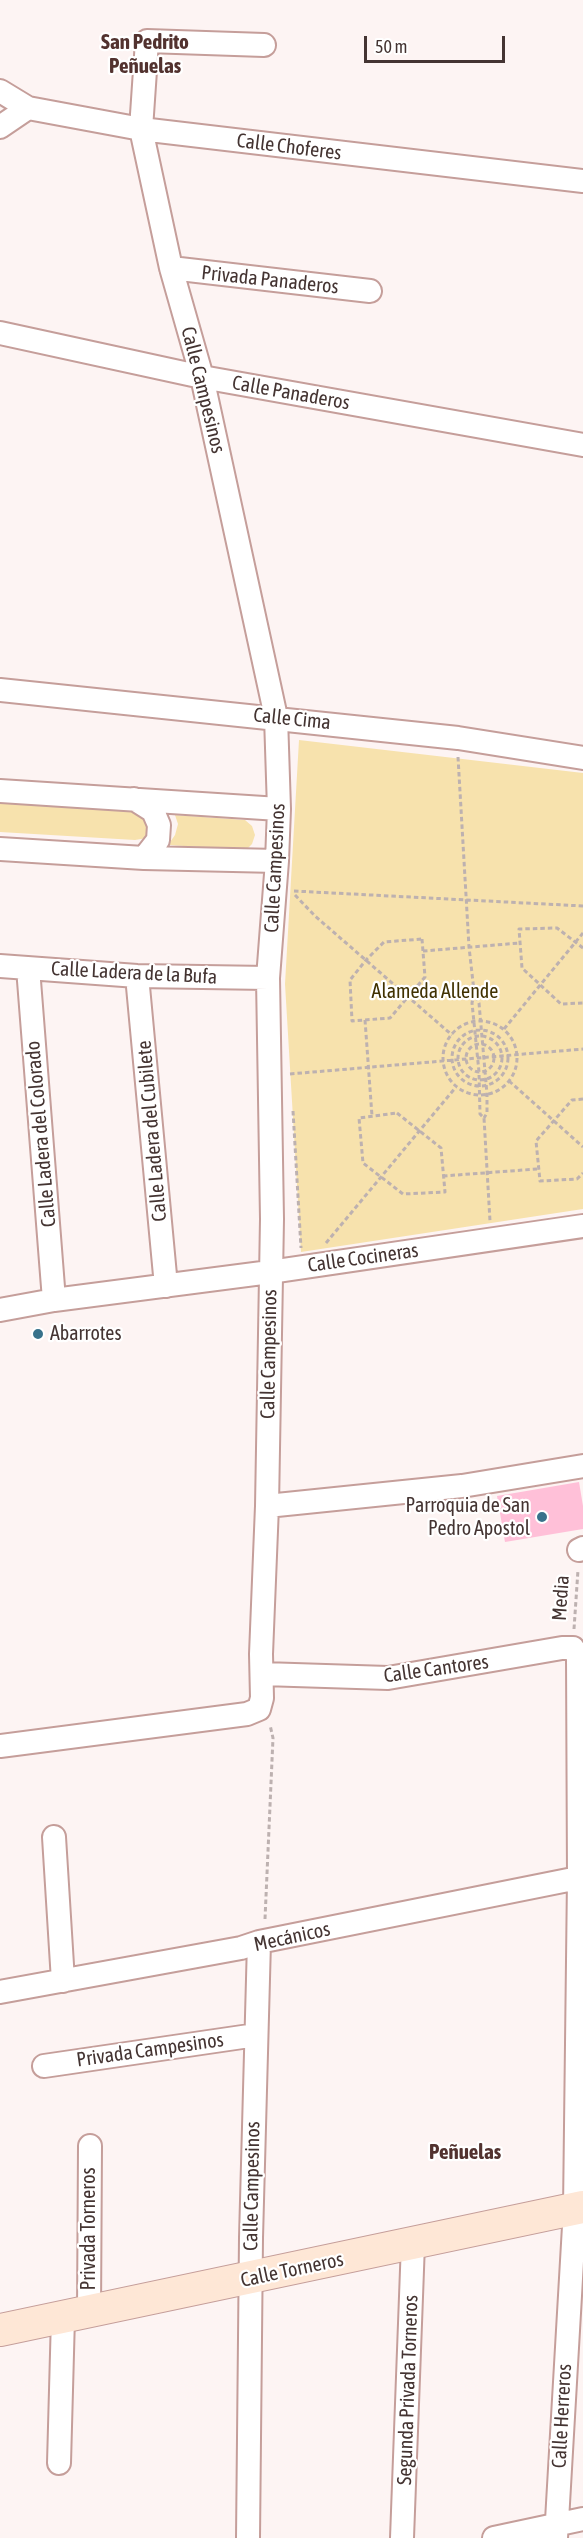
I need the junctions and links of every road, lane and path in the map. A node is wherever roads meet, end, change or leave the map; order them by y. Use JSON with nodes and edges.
{"nodes":[{"id":1,"x":264,"y":45,"type":"dead end"},
{"id":2,"x":0,"y":91,"type":"edge"},
{"id":3,"x":28,"y":108,"type":"junction"},
{"id":4,"x":0,"y":127,"type":"edge"},
{"id":5,"x":141,"y":129,"type":"junction"},
{"id":6,"x":583,"y":181,"type":"edge"},
{"id":7,"x":171,"y":268,"type":"junction"},
{"id":8,"x":370,"y":291,"type":"dead end"},
{"id":9,"x":0,"y":333,"type":"edge"},
{"id":10,"x":202,"y":376,"type":"junction"},
{"id":11,"x":583,"y":445,"type":"edge"},
{"id":12,"x":0,"y":690,"type":"edge"},
{"id":13,"x":276,"y":717,"type":"junction"},
{"id":14,"x":458,"y":738,"type":"junction"},
{"id":15,"x":583,"y":758,"type":"edge"},
{"id":16,"x":0,"y":791,"type":"edge"},
{"id":17,"x":135,"y":799,"type":"junction"},
{"id":18,"x":279,"y":809,"type":"junction"},
{"id":19,"x":0,"y":849,"type":"edge"},
{"id":20,"x":144,"y":858,"type":"junction"},
{"id":21,"x":277,"y":861,"type":"junction"},
{"id":22,"x":292,"y":882,"type":"dead end"},
{"id":23,"x":292,"y":891,"type":"junction"},
{"id":24,"x":291,"y":899,"type":"dead end"},
{"id":25,"x":466,"y":900,"type":"junction"},
{"id":26,"x":583,"y":906,"type":"edge"},
{"id":27,"x":583,"y":933,"type":"edge"},
{"id":28,"x":576,"y":942,"type":"junction"},
{"id":29,"x":520,"y":943,"type":"junction"},
{"id":30,"x":469,"y":947,"type":"junction"},
{"id":31,"x":583,"y":948,"type":"edge"},
{"id":32,"x":423,"y":951,"type":"junction"},
{"id":33,"x":366,"y":960,"type":"junction"},
{"id":34,"x":0,"y":966,"type":"edge"},
{"id":35,"x":28,"y":968,"type":"junction"},
{"id":36,"x":137,"y":976,"type":"junction"},
{"id":37,"x":268,"y":978,"type":"junction"},
{"id":38,"x":540,"y":986,"type":"junction"},
{"id":39,"x":474,"y":991,"type":"junction"},
{"id":40,"x":408,"y":998,"type":"junction"},
{"id":41,"x":583,"y":1003,"type":"edge"},
{"id":42,"x":365,"y":1020,"type":"junction"},
{"id":43,"x":481,"y":1021,"type":"junction"},
{"id":44,"x":473,"y":1022,"type":"junction"},
{"id":45,"x":474,"y":1030,"type":"junction"},
{"id":46,"x":481,"y":1030,"type":"junction"},
{"id":47,"x":504,"y":1030,"type":"junction"},
{"id":48,"x":452,"y":1035,"type":"junction"},
{"id":49,"x":482,"y":1036,"type":"junction"},
{"id":50,"x":475,"y":1037,"type":"junction"},
{"id":51,"x":476,"y":1045,"type":"junction"},
{"id":52,"x":482,"y":1045,"type":"junction"},
{"id":53,"x":583,"y":1050,"type":"edge"},
{"id":54,"x":517,"y":1055,"type":"junction"},
{"id":55,"x":502,"y":1056,"type":"junction"},
{"id":56,"x":508,"y":1056,"type":"junction"},
{"id":57,"x":494,"y":1057,"type":"junction"},
{"id":58,"x":477,"y":1058,"type":"junction"},
{"id":59,"x":483,"y":1058,"type":"junction"},
{"id":60,"x":466,"y":1059,"type":"junction"},
{"id":61,"x":458,"y":1060,"type":"junction"},
{"id":62,"x":451,"y":1061,"type":"junction"},
{"id":63,"x":443,"y":1062,"type":"junction"},
{"id":64,"x":369,"y":1068,"type":"junction"},
{"id":65,"x":479,"y":1072,"type":"junction"},
{"id":66,"x":484,"y":1072,"type":"junction"},
{"id":67,"x":479,"y":1080,"type":"junction"},
{"id":68,"x":485,"y":1080,"type":"junction"},
{"id":69,"x":509,"y":1081,"type":"junction"},
{"id":70,"x":291,"y":1085,"type":"dead end"},
{"id":71,"x":486,"y":1086,"type":"junction"},
{"id":72,"x":457,"y":1087,"type":"junction"},
{"id":73,"x":480,"y":1087,"type":"junction"},
{"id":74,"x":487,"y":1094,"type":"junction"},
{"id":75,"x":480,"y":1095,"type":"junction"},
{"id":76,"x":583,"y":1099,"type":"edge"},
{"id":77,"x":292,"y":1108,"type":"dead end"},
{"id":78,"x":372,"y":1116,"type":"junction"},
{"id":79,"x":484,"y":1118,"type":"junction"},
{"id":80,"x":553,"y":1120,"type":"junction"},
{"id":81,"x":418,"y":1130,"type":"junction"},
{"id":82,"x":583,"y":1147,"type":"edge"},
{"id":83,"x":538,"y":1169,"type":"junction"},
{"id":84,"x":487,"y":1173,"type":"junction"},
{"id":85,"x":583,"y":1173,"type":"edge"},
{"id":86,"x":380,"y":1176,"type":"junction"},
{"id":87,"x":443,"y":1176,"type":"junction"},
{"id":88,"x":490,"y":1212,"type":"dead end"},
{"id":89,"x":583,"y":1226,"type":"edge"},
{"id":90,"x":321,"y":1249,"type":"dead end"},
{"id":91,"x":302,"y":1267,"type":"junction"},
{"id":92,"x":270,"y":1272,"type":"junction"},
{"id":93,"x":166,"y":1286,"type":"junction"},
{"id":94,"x":54,"y":1300,"type":"junction"},
{"id":95,"x":0,"y":1310,"type":"edge"},
{"id":96,"x":583,"y":1466,"type":"edge"},
{"id":97,"x":267,"y":1506,"type":"junction"},
{"id":98,"x":581,"y":1549,"type":"edge"},
{"id":99,"x":573,"y":1648,"type":"junction"},
{"id":100,"x":263,"y":1674,"type":"junction"},
{"id":101,"x":259,"y":1709,"type":"junction"},
{"id":102,"x":0,"y":1746,"type":"edge"},
{"id":103,"x":54,"y":1837,"type":"dead end"},
{"id":104,"x":581,"y":1878,"type":"edge"},
{"id":105,"x":262,"y":1932,"type":"junction"},
{"id":106,"x":63,"y":1981,"type":"junction"},
{"id":107,"x":0,"y":1992,"type":"edge"},
{"id":108,"x":255,"y":2035,"type":"junction"},
{"id":109,"x":44,"y":2066,"type":"dead end"},
{"id":110,"x":90,"y":2146,"type":"dead end"},
{"id":111,"x":579,"y":2208,"type":"edge"},
{"id":112,"x":413,"y":2243,"type":"junction"},
{"id":113,"x":250,"y":2279,"type":"junction"},
{"id":114,"x":76,"y":2314,"type":"junction"},
{"id":115,"x":0,"y":2330,"type":"edge"},
{"id":116,"x":59,"y":2463,"type":"dead end"},
{"id":117,"x":583,"y":2519,"type":"edge"},
{"id":118,"x":556,"y":2531,"type":"edge"},
{"id":119,"x":248,"y":2538,"type":"edge"},
{"id":120,"x":402,"y":2538,"type":"edge"},
{"id":121,"x":494,"y":2538,"type":"edge"}],
"edges":[{"from":1,"to":5,"type":"street","name":"Calle Campesinos"},
{"from":2,"to":3,"type":"street","name":"Calle Choferes"},
{"from":3,"to":4,"type":"street"},
{"from":3,"to":5,"type":"street","name":"Calle Choferes"},
{"from":5,"to":6,"type":"street","name":"Calle Choferes"},
{"from":5,"to":7,"type":"street","name":"Calle Campesinos"},
{"from":7,"to":8,"type":"street","name":"Privada Panaderos"},
{"from":7,"to":10,"type":"street","name":"Calle Campesinos"},
{"from":9,"to":10,"type":"street","name":"Calle Panaderos"},
{"from":10,"to":11,"type":"street","name":"Calle Panaderos"},
{"from":10,"to":13,"type":"street","name":"Calle Campesinos"},
{"from":12,"to":13,"type":"street","name":"Calle Cima"},
{"from":13,"to":14,"type":"street","name":"Calle Cima"},
{"from":13,"to":18,"type":"street","name":"Calle Campesinos"},
{"from":14,"to":15,"type":"street","name":"Calle Cima"},
{"from":14,"to":25,"type":"path"},
{"from":16,"to":17,"type":"street"},
{"from":17,"to":18,"type":"street"},
{"from":17,"to":20,"type":"street"},
{"from":18,"to":21,"type":"street","name":"Calle Campesinos"},
{"from":19,"to":20,"type":"street"},
{"from":20,"to":21,"type":"street"},
{"from":21,"to":37,"type":"street","name":"Calle Campesinos"},
{"from":22,"to":23,"type":"path"},
{"from":23,"to":24,"type":"path"},
{"from":23,"to":25,"type":"path"},
{"from":23,"to":33,"type":"path"},
{"from":25,"to":26,"type":"path"},
{"from":25,"to":30,"type":"path"},
{"from":27,"to":28,"type":"path"},
{"from":28,"to":29,"type":"path"},
{"from":28,"to":31,"type":"path"},
{"from":28,"to":38,"type":"path"},
{"from":29,"to":30,"type":"path"},
{"from":29,"to":38,"type":"path"},
{"from":30,"to":32,"type":"path"},
{"from":30,"to":39,"type":"path"},
{"from":32,"to":33,"type":"path"},
{"from":32,"to":40,"type":"path"},
{"from":33,"to":40,"type":"path"},
{"from":33,"to":42,"type":"path"},
{"from":34,"to":35,"type":"street","name":"Calle Ladera de la Bufa"},
{"from":35,"to":36,"type":"street","name":"Calle Ladera de la Bufa"},
{"from":35,"to":94,"type":"street","name":"Calle Ladera del Colorado"},
{"from":36,"to":37,"type":"street","name":"Calle Ladera de la Bufa"},
{"from":36,"to":93,"type":"street","name":"Calle Ladera del Cubilete"},
{"from":37,"to":92,"type":"street","name":"Calle Campesinos"},
{"from":38,"to":41,"type":"path"},
{"from":38,"to":47,"type":"path"},
{"from":39,"to":43,"type":"path"},
{"from":39,"to":44,"type":"path"},
{"from":40,"to":42,"type":"path"},
{"from":40,"to":48,"type":"path"},
{"from":42,"to":64,"type":"path"},
{"from":43,"to":44,"type":"path"},
{"from":43,"to":46,"type":"path"},
{"from":43,"to":47,"type":"path"},
{"from":44,"to":45,"type":"path"},
{"from":44,"to":48,"type":"path"},
{"from":45,"to":46,"type":"path"},
{"from":45,"to":50,"type":"path"},
{"from":45,"to":62,"type":"path"},
{"from":46,"to":49,"type":"path"},
{"from":46,"to":56,"type":"path"},
{"from":47,"to":54,"type":"path"},
{"from":48,"to":63,"type":"path"},
{"from":49,"to":50,"type":"path"},
{"from":49,"to":52,"type":"path"},
{"from":49,"to":55,"type":"path"},
{"from":50,"to":51,"type":"path"},
{"from":50,"to":61,"type":"path"},
{"from":51,"to":52,"type":"path"},
{"from":51,"to":58,"type":"path"},
{"from":51,"to":60,"type":"path"},
{"from":52,"to":57,"type":"path"},
{"from":52,"to":59,"type":"path"},
{"from":53,"to":54,"type":"path"},
{"from":54,"to":56,"type":"path"},
{"from":54,"to":69,"type":"path"},
{"from":55,"to":56,"type":"path"},
{"from":55,"to":57,"type":"path"},
{"from":55,"to":68,"type":"path"},
{"from":56,"to":71,"type":"path"},
{"from":57,"to":59,"type":"path"},
{"from":57,"to":66,"type":"path"},
{"from":58,"to":59,"type":"path"},
{"from":58,"to":60,"type":"path"},
{"from":58,"to":65,"type":"path"},
{"from":59,"to":66,"type":"path"},
{"from":60,"to":61,"type":"path"},
{"from":60,"to":65,"type":"path"},
{"from":61,"to":62,"type":"path"},
{"from":61,"to":67,"type":"path"},
{"from":62,"to":63,"type":"path"},
{"from":62,"to":73,"type":"path"},
{"from":63,"to":64,"type":"path"},
{"from":63,"to":72,"type":"path"},
{"from":64,"to":70,"type":"path"},
{"from":64,"to":78,"type":"path"},
{"from":65,"to":66,"type":"path"},
{"from":65,"to":67,"type":"path"},
{"from":66,"to":68,"type":"path"},
{"from":67,"to":68,"type":"path"},
{"from":67,"to":73,"type":"path"},
{"from":68,"to":71,"type":"path"},
{"from":69,"to":74,"type":"path"},
{"from":69,"to":80,"type":"path"},
{"from":71,"to":73,"type":"path"},
{"from":71,"to":74,"type":"path"},
{"from":72,"to":75,"type":"path"},
{"from":72,"to":81,"type":"path"},
{"from":73,"to":75,"type":"path"},
{"from":74,"to":75,"type":"path"},
{"from":74,"to":79,"type":"path"},
{"from":75,"to":79,"type":"path"},
{"from":76,"to":80,"type":"path"},
{"from":77,"to":91,"type":"path"},
{"from":78,"to":81,"type":"path"},
{"from":78,"to":86,"type":"path"},
{"from":79,"to":84,"type":"path"},
{"from":80,"to":82,"type":"path"},
{"from":80,"to":83,"type":"path"},
{"from":81,"to":86,"type":"path"},
{"from":81,"to":87,"type":"path"},
{"from":83,"to":84,"type":"path"},
{"from":83,"to":85,"type":"path"},
{"from":84,"to":87,"type":"path"},
{"from":84,"to":88,"type":"path"},
{"from":86,"to":87,"type":"path"},
{"from":86,"to":90,"type":"path"},
{"from":89,"to":91,"type":"street","name":"Calle Cocineras"},
{"from":91,"to":92,"type":"street","name":"Calle Cocineras"},
{"from":92,"to":93,"type":"street","name":"Calle Cocineras"},
{"from":92,"to":97,"type":"street","name":"Calle Campesinos"},
{"from":93,"to":94,"type":"street","name":"Calle Cocineras"},
{"from":94,"to":95,"type":"street","name":"Calle Cocineras"},
{"from":96,"to":97,"type":"street"},
{"from":97,"to":100,"type":"street","name":"Calle Campesinos"},
{"from":98,"to":99,"type":"path","name":"Media"},
{"from":99,"to":100,"type":"street","name":"Calle Cantores"},
{"from":99,"to":104,"type":"street","name":"Calle Herreros"},
{"from":100,"to":101,"type":"street","name":"Calle Campesinos"},
{"from":101,"to":102,"type":"street"},
{"from":101,"to":105,"type":"path"},
{"from":103,"to":106,"type":"street"},
{"from":104,"to":105,"type":"street","name":"Mecánicos"},
{"from":104,"to":111,"type":"street","name":"Calle Herreros"},
{"from":105,"to":106,"type":"street","name":"Mecánicos"},
{"from":105,"to":108,"type":"street","name":"Calle Campesinos"},
{"from":106,"to":107,"type":"street","name":"Mecánicos"},
{"from":108,"to":109,"type":"street","name":"Privada Campesinos"},
{"from":108,"to":113,"type":"street","name":"Calle Campesinos"},
{"from":110,"to":114,"type":"street","name":"Privada Torneros"},
{"from":111,"to":112,"type":"street","name":"Calle Torneros"},
{"from":111,"to":118,"type":"street","name":"Calle Herreros"},
{"from":112,"to":113,"type":"street","name":"Calle Torneros"},
{"from":112,"to":120,"type":"street","name":"Segunda Privada Torneros"},
{"from":113,"to":114,"type":"street","name":"Calle Torneros"},
{"from":113,"to":119,"type":"street","name":"Calle Campesinos"},
{"from":114,"to":115,"type":"street","name":"Calle Torneros"},
{"from":114,"to":116,"type":"street","name":"Privada Torneros"},
{"from":117,"to":118,"type":"street"},
{"from":118,"to":121,"type":"street"}]}
